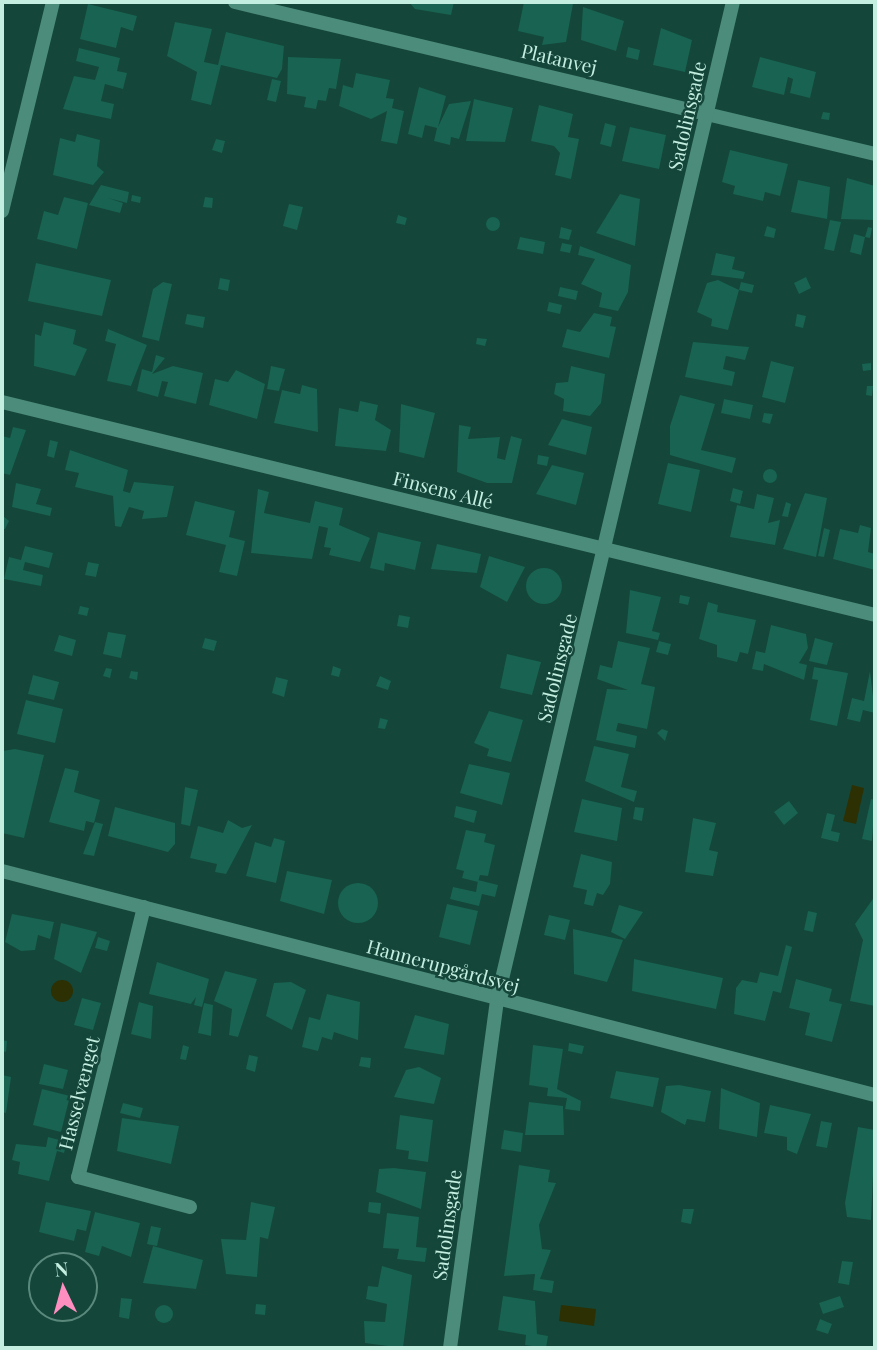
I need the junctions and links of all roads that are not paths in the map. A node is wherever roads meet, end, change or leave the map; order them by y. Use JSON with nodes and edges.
{"nodes":[{"id":1,"x":53,"y":2,"type":"edge"},
{"id":2,"x":235,"y":2,"type":"edge"},
{"id":3,"x":733,"y":2,"type":"edge"},
{"id":4,"x":708,"y":114,"type":"junction"},
{"id":5,"x":875,"y":153,"type":"edge"},
{"id":6,"x":2,"y":211,"type":"edge"},
{"id":7,"x":2,"y":402,"type":"edge"},
{"id":8,"x":605,"y":550,"type":"junction"},
{"id":9,"x":875,"y":615,"type":"edge"},
{"id":10,"x":2,"y":871,"type":"edge"},
{"id":11,"x":144,"y":907,"type":"junction"},
{"id":12,"x":497,"y":1000,"type":"junction"},
{"id":13,"x":875,"y":1095,"type":"edge"},
{"id":14,"x":190,"y":1207,"type":"dead end"},
{"id":15,"x":450,"y":1348,"type":"edge"}],
"edges":[{"from":1,"to":6,"type":"street"},
{"from":2,"to":4,"type":"street","name":"Platanvej"},
{"from":3,"to":4,"type":"street","name":"Sadolinsgade"},
{"from":4,"to":5,"type":"street","name":"Platanvej"},
{"from":4,"to":8,"type":"street","name":"Sadolinsgade"},
{"from":7,"to":8,"type":"street","name":"Finsens Allé"},
{"from":8,"to":9,"type":"street","name":"Finsens Allé"},
{"from":8,"to":12,"type":"street","name":"Sadolinsgade"},
{"from":10,"to":11,"type":"street","name":"Hannerupgårdsvej"},
{"from":11,"to":12,"type":"street","name":"Hannerupgårdsvej"},
{"from":11,"to":14,"type":"street","name":"Hasselvænget"},
{"from":12,"to":13,"type":"street","name":"Hannerupgårdsvej"},
{"from":12,"to":15,"type":"street","name":"Sadolinsgade"}]}
